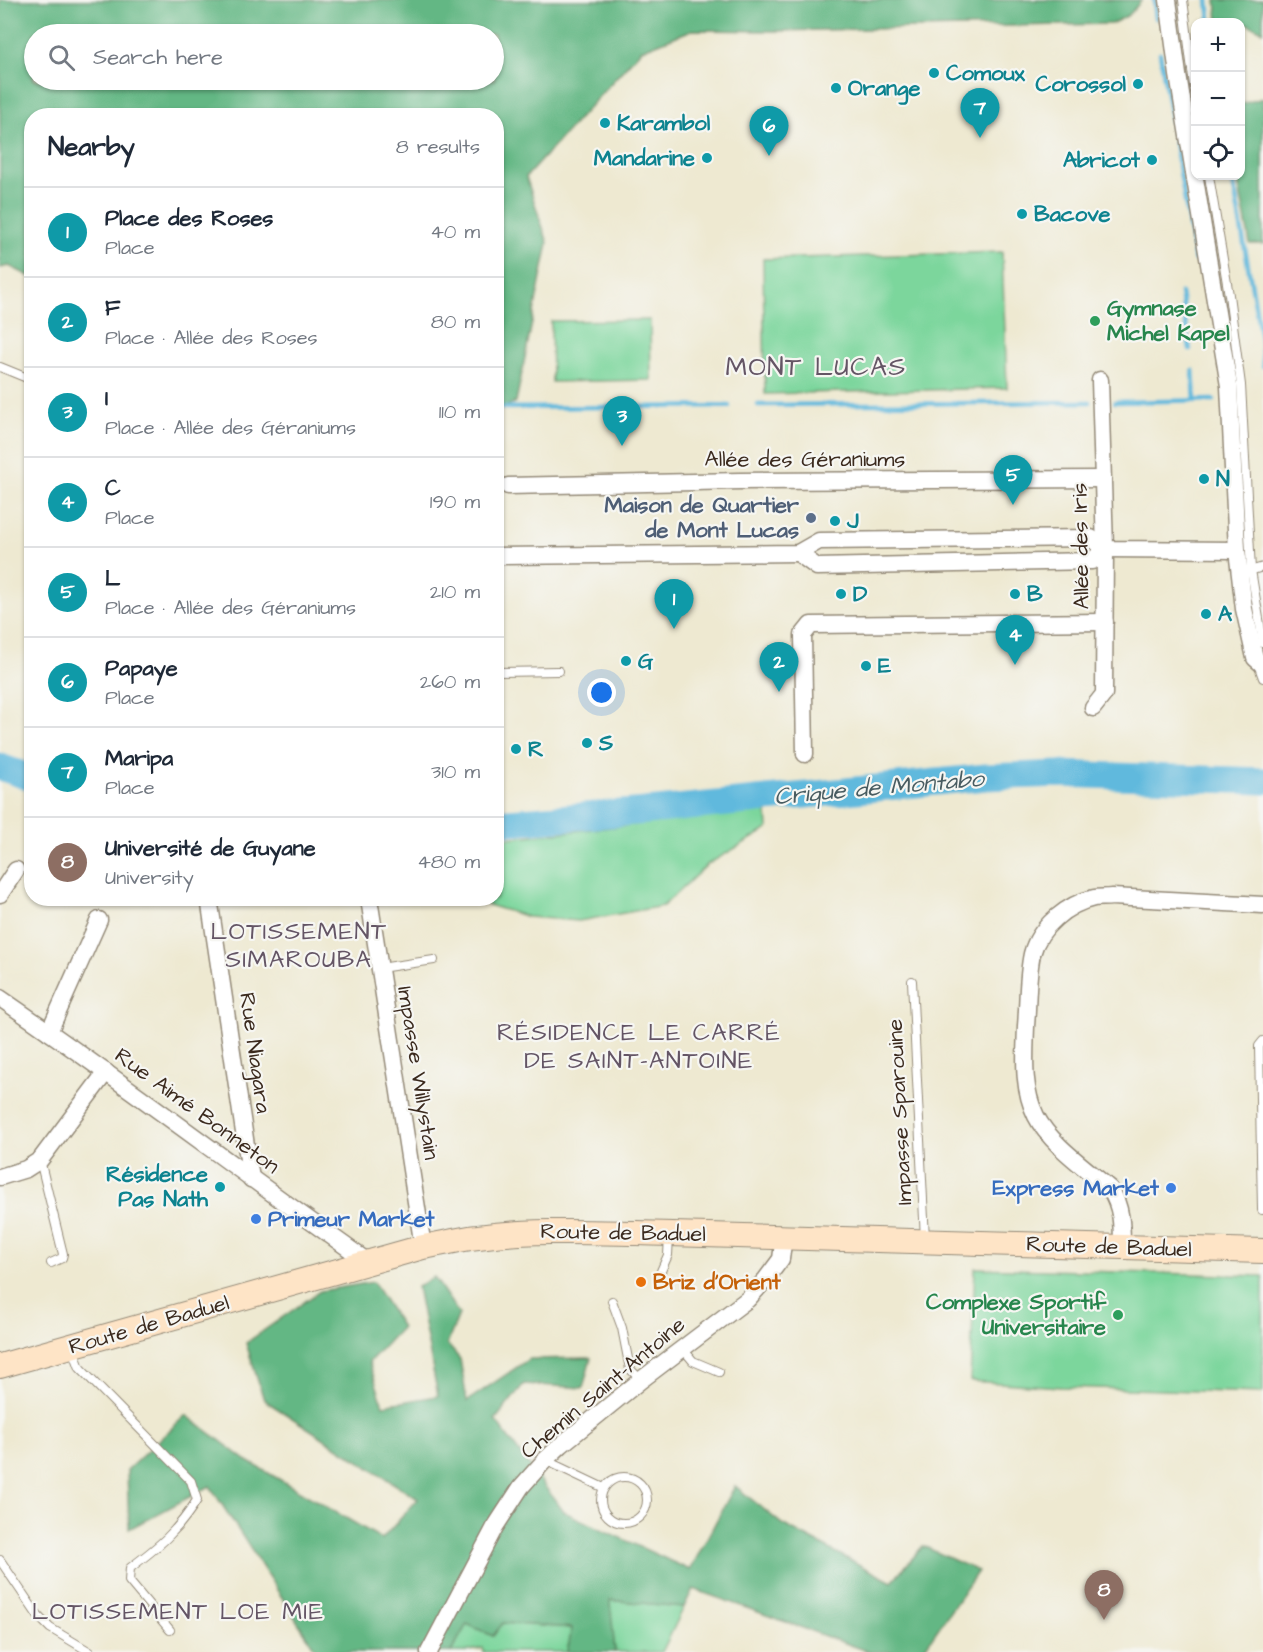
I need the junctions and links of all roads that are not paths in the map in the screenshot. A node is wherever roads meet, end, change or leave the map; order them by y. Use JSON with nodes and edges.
{"nodes":[{"id":1,"x":1168,"y":0,"type":"edge"},
{"id":2,"x":1183,"y":0,"type":"edge"},
{"id":3,"x":1192,"y":72,"type":"edge"},
{"id":4,"x":1210,"y":180,"type":"edge"},
{"id":5,"x":0,"y":367,"type":"edge"},
{"id":6,"x":24,"y":377,"type":"edge"},
{"id":7,"x":1100,"y":380,"type":"dead end"},
{"id":8,"x":1103,"y":479,"type":"junction"},
{"id":9,"x":508,"y":486,"type":"dead end"},
{"id":10,"x":1105,"y":549,"type":"junction"},
{"id":11,"x":1238,"y":550,"type":"junction"},
{"id":12,"x":798,"y":553,"type":"junction"},
{"id":13,"x":504,"y":556,"type":"edge"},
{"id":14,"x":1263,"y":567,"type":"edge"},
{"id":15,"x":1245,"y":572,"type":"junction"},
{"id":16,"x":1105,"y":622,"type":"junction"},
{"id":17,"x":1263,"y":643,"type":"edge"},
{"id":18,"x":1259,"y":661,"type":"edge"},
{"id":19,"x":559,"y":671,"type":"dead end"},
{"id":20,"x":504,"y":672,"type":"edge"},
{"id":21,"x":1263,"y":678,"type":"edge"},
{"id":22,"x":1093,"y":708,"type":"dead end"},
{"id":23,"x":806,"y":754,"type":"dead end"},
{"id":24,"x":16,"y":870,"type":"dead end"},
{"id":25,"x":0,"y":894,"type":"edge"},
{"id":26,"x":1263,"y":905,"type":"edge"},
{"id":27,"x":210,"y":906,"type":"edge"},
{"id":28,"x":370,"y":906,"type":"edge"},
{"id":29,"x":99,"y":920,"type":"dead end"},
{"id":30,"x":434,"y":960,"type":"dead end"},
{"id":31,"x":380,"y":968,"type":"junction"},
{"id":32,"x":912,"y":981,"type":"dead end"},
{"id":33,"x":0,"y":998,"type":"edge"},
{"id":34,"x":49,"y":1032,"type":"junction"},
{"id":35,"x":1263,"y":1041,"type":"edge"},
{"id":36,"x":106,"y":1072,"type":"junction"},
{"id":37,"x":40,"y":1160,"type":"junction"},
{"id":38,"x":0,"y":1177,"type":"edge"},
{"id":39,"x":251,"y":1179,"type":"junction"},
{"id":40,"x":1262,"y":1210,"type":"edge"},
{"id":41,"x":670,"y":1233,"type":"junction"},
{"id":42,"x":784,"y":1236,"type":"junction"},
{"id":43,"x":925,"y":1241,"type":"junction"},
{"id":44,"x":423,"y":1247,"type":"junction"},
{"id":45,"x":1122,"y":1247,"type":"junction"},
{"id":46,"x":1263,"y":1251,"type":"edge"},
{"id":47,"x":368,"y":1262,"type":"junction"},
{"id":48,"x":51,"y":1263,"type":"dead end"},
{"id":49,"x":661,"y":1271,"type":"dead end"},
{"id":50,"x":612,"y":1301,"type":"dead end"},
{"id":51,"x":73,"y":1347,"type":"junction"},
{"id":52,"x":683,"y":1349,"type":"junction"},
{"id":53,"x":0,"y":1366,"type":"edge"},
{"id":54,"x":719,"y":1372,"type":"dead end"},
{"id":55,"x":641,"y":1380,"type":"junction"},
{"id":56,"x":545,"y":1460,"type":"junction"},
{"id":57,"x":604,"y":1488,"type":"junction"},
{"id":58,"x":0,"y":1560,"type":"edge"},
{"id":59,"x":170,"y":1630,"type":"dead end"},
{"id":60,"x":90,"y":1652,"type":"edge"},
{"id":61,"x":429,"y":1652,"type":"edge"}],
"edges":[{"from":1,"to":11,"type":"street"},
{"from":2,"to":3,"type":"lane"},
{"from":4,"to":15,"type":"lane"},
{"from":5,"to":6,"type":"lane"},
{"from":7,"to":8,"type":"street","name":"Allée des Iris"},
{"from":8,"to":9,"type":"street","name":"Allée des Géraniums"},
{"from":8,"to":10,"type":"street","name":"Allée des Iris"},
{"from":10,"to":11,"type":"street"},
{"from":10,"to":12,"type":"street"},
{"from":10,"to":12,"type":"street"},
{"from":10,"to":16,"type":"street","name":"Allée des Iris"},
{"from":11,"to":15,"type":"street"},
{"from":12,"to":13,"type":"street"},
{"from":14,"to":15,"type":"lane"},
{"from":15,"to":17,"type":"lane"},
{"from":15,"to":18,"type":"street"},
{"from":16,"to":22,"type":"street","name":"Allée des Iris"},
{"from":16,"to":23,"type":"street"},
{"from":18,"to":21,"type":"lane"},
{"from":19,"to":20,"type":"lane"},
{"from":24,"to":25,"type":"street"},
{"from":26,"to":45,"type":"street"},
{"from":27,"to":39,"type":"street","name":"Rue Niagara"},
{"from":28,"to":31,"type":"street","name":"Impasse Willystain"},
{"from":29,"to":34,"type":"street"},
{"from":30,"to":31,"type":"lane"},
{"from":31,"to":44,"type":"street","name":"Impasse Willystain"},
{"from":32,"to":43,"type":"lane","name":"Impasse Sparouine"},
{"from":33,"to":34,"type":"street","name":"Rue Aimé Bonneton"},
{"from":34,"to":36,"type":"street","name":"Rue Aimé Bonneton"},
{"from":35,"to":40,"type":"lane"},
{"from":36,"to":37,"type":"street"},
{"from":36,"to":39,"type":"street","name":"Rue Aimé Bonneton"},
{"from":37,"to":38,"type":"street"},
{"from":37,"to":48,"type":"lane"},
{"from":39,"to":47,"type":"street","name":"Rue Aimé Bonneton"},
{"from":41,"to":42,"type":"main road","name":"Route de Baduel"},
{"from":41,"to":44,"type":"main road","name":"Route de Baduel"},
{"from":41,"to":49,"type":"lane"},
{"from":42,"to":43,"type":"main road","name":"Route de Baduel"},
{"from":42,"to":52,"type":"street","name":"Chemin Saint-Antoine"},
{"from":43,"to":45,"type":"main road","name":"Route de Baduel"},
{"from":44,"to":47,"type":"main road","name":"Route de Baduel"},
{"from":45,"to":46,"type":"main road","name":"Route de Baduel"},
{"from":47,"to":51,"type":"main road","name":"Route de Baduel"},
{"from":50,"to":55,"type":"lane"},
{"from":51,"to":53,"type":"main road","name":"Route de Baduel"},
{"from":51,"to":59,"type":"lane"},
{"from":52,"to":54,"type":"lane"},
{"from":52,"to":55,"type":"street","name":"Chemin Saint-Antoine"},
{"from":55,"to":56,"type":"street","name":"Chemin Saint-Antoine"},
{"from":56,"to":57,"type":"lane"},
{"from":56,"to":61,"type":"street","name":"Chemin Saint-Antoine"},
{"from":57,"to":57,"type":"lane"},
{"from":58,"to":60,"type":"lane"}]}
